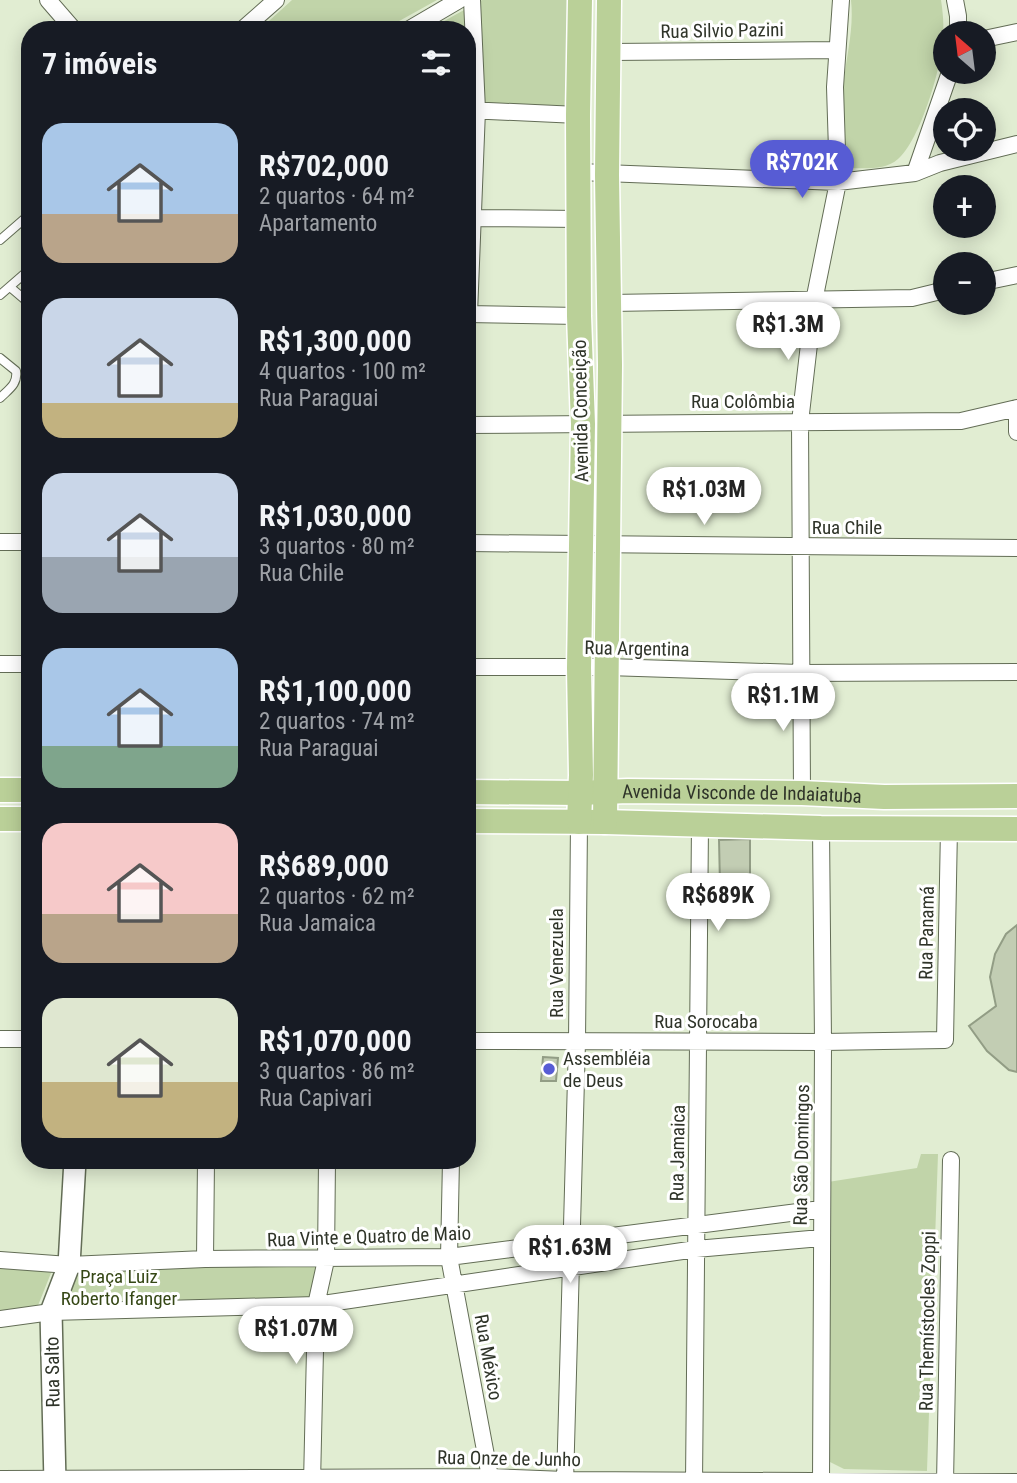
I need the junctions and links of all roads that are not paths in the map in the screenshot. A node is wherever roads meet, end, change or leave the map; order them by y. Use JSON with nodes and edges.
{"nodes":[{"id":1,"x":48,"y":0,"type":"edge"},
{"id":2,"x":276,"y":0,"type":"edge"},
{"id":3,"x":459,"y":0,"type":"edge"},
{"id":4,"x":472,"y":0,"type":"edge"},
{"id":5,"x":580,"y":0,"type":"edge"},
{"id":6,"x":608,"y":0,"type":"edge"},
{"id":7,"x":841,"y":0,"type":"edge"},
{"id":8,"x":955,"y":0,"type":"edge"},
{"id":9,"x":66,"y":21,"type":"edge"},
{"id":10,"x":252,"y":21,"type":"edge"},
{"id":11,"x":423,"y":21,"type":"edge"},
{"id":12,"x":472,"y":21,"type":"edge"},
{"id":13,"x":958,"y":21,"type":"edge"},
{"id":14,"x":1017,"y":32,"type":"edge"},
{"id":15,"x":996,"y":36,"type":"edge"},
{"id":16,"x":836,"y":50,"type":"junction"},
{"id":17,"x":609,"y":52,"type":"junction"},
{"id":18,"x":946,"y":84,"type":"edge"},
{"id":19,"x":476,"y":110,"type":"edge"},
{"id":20,"x":578,"y":115,"type":"junction"},
{"id":21,"x":1017,"y":144,"type":"edge"},
{"id":22,"x":579,"y":172,"type":"junction"},
{"id":23,"x":915,"y":173,"type":"junction"},
{"id":24,"x":607,"y":175,"type":"junction"},
{"id":25,"x":838,"y":182,"type":"junction"},
{"id":26,"x":476,"y":218,"type":"edge"},
{"id":27,"x":580,"y":219,"type":"junction"},
{"id":28,"x":21,"y":222,"type":"edge"},
{"id":29,"x":0,"y":240,"type":"edge"},
{"id":30,"x":1017,"y":275,"type":"edge"},
{"id":31,"x":21,"y":277,"type":"edge"},
{"id":32,"x":996,"y":279,"type":"edge"},
{"id":33,"x":10,"y":287,"type":"junction"},
{"id":34,"x":933,"y":293,"type":"edge"},
{"id":35,"x":0,"y":295,"type":"edge"},
{"id":36,"x":21,"y":296,"type":"edge"},
{"id":37,"x":814,"y":301,"type":"junction"},
{"id":38,"x":610,"y":303,"type":"junction"},
{"id":39,"x":476,"y":314,"type":"edge"},
{"id":40,"x":579,"y":316,"type":"junction"},
{"id":41,"x":0,"y":358,"type":"edge"},
{"id":42,"x":0,"y":398,"type":"edge"},
{"id":43,"x":1017,"y":408,"type":"edge"},
{"id":44,"x":800,"y":422,"type":"junction"},
{"id":45,"x":610,"y":423,"type":"junction"},
{"id":46,"x":583,"y":424,"type":"junction"},
{"id":47,"x":476,"y":425,"type":"edge"},
{"id":48,"x":1017,"y":432,"type":"edge"},
{"id":49,"x":0,"y":542,"type":"edge"},
{"id":50,"x":21,"y":542,"type":"edge"},
{"id":51,"x":580,"y":542,"type":"junction"},
{"id":52,"x":476,"y":543,"type":"edge"},
{"id":53,"x":607,"y":544,"type":"junction"},
{"id":54,"x":800,"y":547,"type":"junction"},
{"id":55,"x":1017,"y":548,"type":"edge"},
{"id":56,"x":0,"y":664,"type":"edge"},
{"id":57,"x":21,"y":664,"type":"edge"},
{"id":58,"x":476,"y":667,"type":"edge"},
{"id":59,"x":607,"y":667,"type":"junction"},
{"id":60,"x":579,"y":668,"type":"junction"},
{"id":61,"x":1017,"y":672,"type":"edge"},
{"id":62,"x":800,"y":673,"type":"junction"},
{"id":63,"x":0,"y":790,"type":"edge"},
{"id":64,"x":21,"y":790,"type":"edge"},
{"id":65,"x":476,"y":792,"type":"edge"},
{"id":66,"x":606,"y":792,"type":"junction"},
{"id":67,"x":580,"y":793,"type":"junction"},
{"id":68,"x":802,"y":793,"type":"junction"},
{"id":69,"x":1017,"y":796,"type":"edge"},
{"id":70,"x":884,"y":797,"type":"junction"},
{"id":71,"x":0,"y":819,"type":"edge"},
{"id":72,"x":21,"y":819,"type":"edge"},
{"id":73,"x":476,"y":821,"type":"edge"},
{"id":74,"x":579,"y":822,"type":"junction"},
{"id":75,"x":605,"y":822,"type":"junction"},
{"id":76,"x":1011,"y":824,"type":"edge"},
{"id":77,"x":700,"y":825,"type":"junction"},
{"id":78,"x":821,"y":828,"type":"junction"},
{"id":79,"x":948,"y":828,"type":"junction"},
{"id":80,"x":0,"y":1039,"type":"edge"},
{"id":81,"x":21,"y":1039,"type":"edge"},
{"id":82,"x":945,"y":1040,"type":"joint"},
{"id":83,"x":476,"y":1041,"type":"edge"},
{"id":84,"x":699,"y":1041,"type":"junction"},
{"id":85,"x":577,"y":1042,"type":"junction"},
{"id":86,"x":823,"y":1042,"type":"junction"},
{"id":87,"x":951,"y":1160,"type":"dead end"},
{"id":88,"x":74,"y":1169,"type":"edge"},
{"id":89,"x":205,"y":1169,"type":"edge"},
{"id":90,"x":327,"y":1169,"type":"edge"},
{"id":91,"x":452,"y":1169,"type":"edge"},
{"id":92,"x":821,"y":1209,"type":"junction"},
{"id":93,"x":696,"y":1226,"type":"junction"},
{"id":94,"x":821,"y":1238,"type":"junction"},
{"id":95,"x":572,"y":1243,"type":"junction"},
{"id":96,"x":696,"y":1249,"type":"junction"},
{"id":97,"x":449,"y":1257,"type":"junction"},
{"id":98,"x":205,"y":1259,"type":"junction"},
{"id":99,"x":0,"y":1260,"type":"edge"},
{"id":100,"x":326,"y":1260,"type":"junction"},
{"id":101,"x":69,"y":1265,"type":"junction"},
{"id":102,"x":571,"y":1266,"type":"junction"},
{"id":103,"x":454,"y":1284,"type":"junction"},
{"id":104,"x":316,"y":1305,"type":"junction"},
{"id":105,"x":51,"y":1312,"type":"junction"},
{"id":106,"x":0,"y":1320,"type":"edge"},
{"id":107,"x":489,"y":1477,"type":"junction"},
{"id":108,"x":0,"y":1479,"type":"edge"},
{"id":109,"x":55,"y":1481,"type":"edge"},
{"id":110,"x":312,"y":1481,"type":"edge"},
{"id":111,"x":565,"y":1481,"type":"edge"},
{"id":112,"x":694,"y":1482,"type":"edge"},
{"id":113,"x":821,"y":1482,"type":"edge"},
{"id":114,"x":945,"y":1482,"type":"edge"},
{"id":115,"x":1017,"y":1482,"type":"edge"}],
"edges":[{"from":1,"to":9,"type":"street"},
{"from":2,"to":10,"type":"street"},
{"from":3,"to":11,"type":"street"},
{"from":4,"to":12,"type":"street"},
{"from":5,"to":20,"type":"main road","name":"Avenida Conceição"},
{"from":6,"to":17,"type":"main road","name":"Avenida Conceição"},
{"from":7,"to":16,"type":"street"},
{"from":8,"to":13,"type":"street"},
{"from":14,"to":15,"type":"street"},
{"from":16,"to":17,"type":"street","name":"Rua Silvio Pazini"},
{"from":16,"to":25,"type":"street"},
{"from":17,"to":24,"type":"main road","name":"Avenida Conceição"},
{"from":18,"to":23,"type":"street"},
{"from":19,"to":20,"type":"street"},
{"from":20,"to":22,"type":"main road","name":"Avenida Conceição"},
{"from":21,"to":23,"type":"street"},
{"from":22,"to":24,"type":"street"},
{"from":22,"to":27,"type":"main road","name":"Avenida Conceição"},
{"from":23,"to":25,"type":"street"},
{"from":24,"to":25,"type":"street"},
{"from":24,"to":38,"type":"main road","name":"Avenida Conceição"},
{"from":25,"to":37,"type":"street"},
{"from":26,"to":27,"type":"street"},
{"from":27,"to":40,"type":"main road","name":"Avenida Conceição"},
{"from":28,"to":29,"type":"lane"},
{"from":30,"to":32,"type":"street"},
{"from":31,"to":33,"type":"lane"},
{"from":33,"to":35,"type":"lane"},
{"from":33,"to":36,"type":"lane"},
{"from":34,"to":37,"type":"street"},
{"from":37,"to":38,"type":"street"},
{"from":37,"to":44,"type":"street"},
{"from":38,"to":45,"type":"main road","name":"Avenida Conceição"},
{"from":39,"to":40,"type":"street"},
{"from":40,"to":46,"type":"main road","name":"Avenida Conceição"},
{"from":41,"to":42,"type":"lane"},
{"from":43,"to":44,"type":"street","name":"Rua Colômbia"},
{"from":43,"to":48,"type":"street"},
{"from":44,"to":45,"type":"street","name":"Rua Colômbia"},
{"from":44,"to":54,"type":"street"},
{"from":45,"to":46,"type":"street","name":"Rua Colômbia"},
{"from":45,"to":53,"type":"main road","name":"Avenida Conceição"},
{"from":46,"to":47,"type":"street","name":"Rua Colômbia"},
{"from":46,"to":51,"type":"main road","name":"Avenida Conceição"},
{"from":49,"to":50,"type":"street"},
{"from":51,"to":52,"type":"street","name":"Rua Chile"},
{"from":51,"to":53,"type":"street","name":"Rua Chile"},
{"from":51,"to":60,"type":"main road","name":"Avenida Conceição"},
{"from":53,"to":54,"type":"street","name":"Rua Chile"},
{"from":53,"to":59,"type":"main road","name":"Avenida Conceição"},
{"from":54,"to":55,"type":"street","name":"Rua Chile"},
{"from":54,"to":62,"type":"street"},
{"from":56,"to":57,"type":"street"},
{"from":58,"to":60,"type":"street","name":"Rua Argentina"},
{"from":59,"to":60,"type":"street","name":"Rua Argentina"},
{"from":59,"to":62,"type":"street","name":"Rua Argentina"},
{"from":59,"to":66,"type":"main road","name":"Avenida Conceição"},
{"from":60,"to":67,"type":"main road","name":"Avenida Conceição"},
{"from":61,"to":62,"type":"street","name":"Rua Argentina"},
{"from":62,"to":68,"type":"street"},
{"from":63,"to":64,"type":"main road"},
{"from":65,"to":67,"type":"main road","name":"Avenida Visconde de Indaiatuba"},
{"from":66,"to":67,"type":"main road","name":"Avenida Visconde de Indaiatuba"},
{"from":66,"to":68,"type":"main road","name":"Avenida Visconde de Indaiatuba"},
{"from":66,"to":75,"type":"main road","name":"Avenida Conceição"},
{"from":67,"to":74,"type":"main road","name":"Avenida Conceição"},
{"from":68,"to":70,"type":"main road","name":"Avenida Visconde de Indaiatuba"},
{"from":69,"to":70,"type":"main road","name":"Avenida Visconde de Indaiatuba"},
{"from":70,"to":78,"type":"main road"},
{"from":71,"to":72,"type":"main road"},
{"from":73,"to":74,"type":"main road","name":"Avenida Visconde de Indaiatuba"},
{"from":74,"to":75,"type":"main road","name":"Avenida Visconde de Indaiatuba"},
{"from":74,"to":85,"type":"street","name":"Rua Venezuela"},
{"from":75,"to":77,"type":"main road","name":"Avenida Visconde de Indaiatuba"},
{"from":76,"to":79,"type":"main road","name":"Avenida Visconde de Indaiatuba"},
{"from":77,"to":78,"type":"main road","name":"Avenida Visconde de Indaiatuba"},
{"from":77,"to":84,"type":"street","name":"Rua Jamaica"},
{"from":78,"to":79,"type":"main road","name":"Avenida Visconde de Indaiatuba"},
{"from":78,"to":86,"type":"street","name":"Rua São Domingos"},
{"from":79,"to":82,"type":"street","name":"Rua Panamá"},
{"from":80,"to":81,"type":"street"},
{"from":82,"to":86,"type":"street","name":"Rua Sorocaba"},
{"from":83,"to":85,"type":"street","name":"Rua Sorocaba"},
{"from":84,"to":85,"type":"street","name":"Rua Sorocaba"},
{"from":84,"to":86,"type":"street","name":"Rua Sorocaba"},
{"from":84,"to":93,"type":"street","name":"Rua Jamaica"},
{"from":85,"to":95,"type":"street","name":"Rua Venezuela"},
{"from":86,"to":92,"type":"street","name":"Rua São Domingos"},
{"from":87,"to":114,"type":"street","name":"Rua Themístocles Zoppi"},
{"from":88,"to":101,"type":"street","name":"Rua Salto"},
{"from":89,"to":98,"type":"street"},
{"from":90,"to":100,"type":"street"},
{"from":91,"to":97,"type":"street","name":"Rua México"},
{"from":92,"to":93,"type":"street","name":"Rua Vinte e Quatro de Maio"},
{"from":92,"to":94,"type":"street","name":"Rua São Domingos"},
{"from":93,"to":95,"type":"street","name":"Rua Vinte e Quatro de Maio"},
{"from":93,"to":96,"type":"street","name":"Rua Jamaica"},
{"from":94,"to":96,"type":"street"},
{"from":94,"to":113,"type":"street","name":"Rua São Domingos"},
{"from":95,"to":97,"type":"street","name":"Rua Vinte e Quatro de Maio"},
{"from":95,"to":102,"type":"street","name":"Rua Venezuela"},
{"from":96,"to":102,"type":"street"},
{"from":96,"to":112,"type":"street","name":"Rua Jamaica"},
{"from":97,"to":100,"type":"street","name":"Rua Vinte e Quatro de Maio"},
{"from":97,"to":103,"type":"street","name":"Rua México"},
{"from":98,"to":100,"type":"street","name":"Rua Vinte e Quatro de Maio"},
{"from":98,"to":101,"type":"street","name":"Rua Vinte e Quatro de Maio"},
{"from":99,"to":101,"type":"street","name":"Rua Vinte e Quatro de Maio"},
{"from":100,"to":104,"type":"street"},
{"from":101,"to":105,"type":"street","name":"Rua Salto"},
{"from":102,"to":103,"type":"street"},
{"from":102,"to":111,"type":"street","name":"Rua Venezuela"},
{"from":103,"to":104,"type":"street"},
{"from":103,"to":107,"type":"street","name":"Rua México"},
{"from":104,"to":105,"type":"street"},
{"from":104,"to":110,"type":"street"},
{"from":105,"to":106,"type":"street"},
{"from":105,"to":109,"type":"street","name":"Rua Salto"},
{"from":107,"to":110,"type":"street","name":"Rua Onze de Junho"},
{"from":107,"to":111,"type":"street","name":"Rua Onze de Junho"},
{"from":108,"to":109,"type":"street","name":"Rua Onze de Junho"},
{"from":109,"to":110,"type":"street","name":"Rua Onze de Junho"},
{"from":111,"to":112,"type":"street","name":"Rua Onze de Junho"},
{"from":112,"to":113,"type":"street","name":"Rua Onze de Junho"},
{"from":113,"to":114,"type":"street","name":"Rua Onze de Junho"},
{"from":114,"to":115,"type":"street","name":"Rua Onze de Junho"}]}
